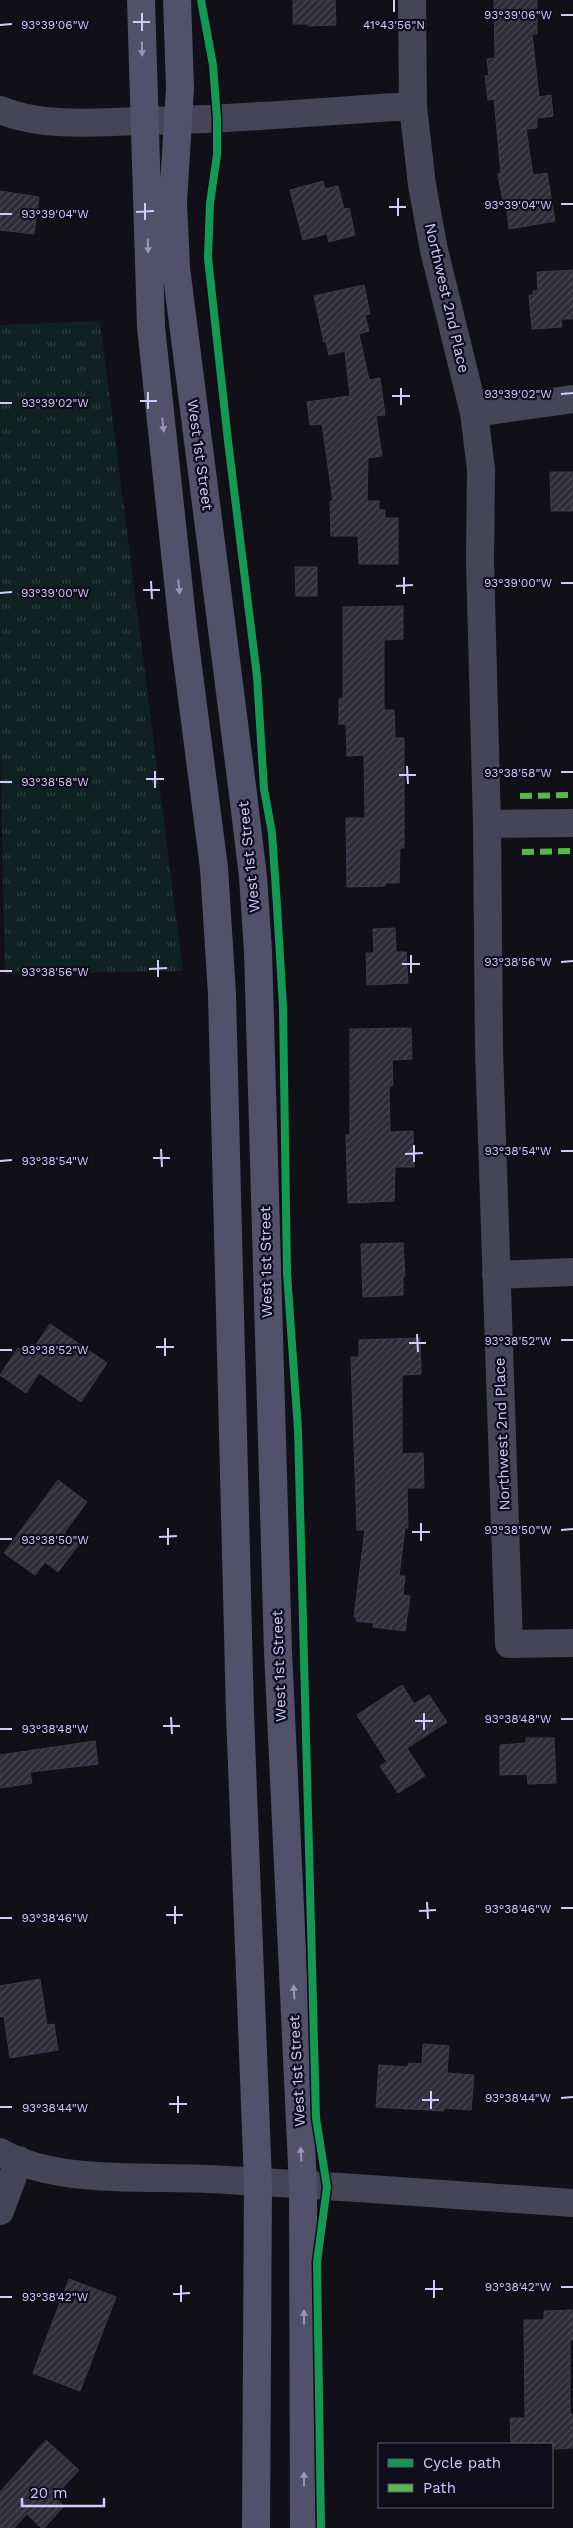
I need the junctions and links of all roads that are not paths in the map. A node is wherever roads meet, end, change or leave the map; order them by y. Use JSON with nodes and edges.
{"nodes":[{"id":1,"x":141,"y":0,"type":"edge"},
{"id":2,"x":177,"y":0,"type":"edge"},
{"id":3,"x":412,"y":0,"type":"edge"},
{"id":4,"x":413,"y":106,"type":"junction"},
{"id":5,"x":0,"y":110,"type":"edge"},
{"id":6,"x":162,"y":121,"type":"junction"},
{"id":7,"x":573,"y":399,"type":"edge"},
{"id":8,"x":474,"y":413,"type":"junction"},
{"id":9,"x":573,"y":823,"type":"edge"},
{"id":10,"x":487,"y":824,"type":"junction"},
{"id":11,"x":573,"y":1272,"type":"edge"},
{"id":12,"x":496,"y":1275,"type":"junction"},
{"id":13,"x":573,"y":1643,"type":"edge"},
{"id":14,"x":10,"y":2156,"type":"edge"},
{"id":15,"x":280,"y":2184,"type":"junction"},
{"id":16,"x":573,"y":2203,"type":"edge"},
{"id":17,"x":0,"y":2211,"type":"edge"},
{"id":18,"x":256,"y":2528,"type":"edge"},
{"id":19,"x":304,"y":2528,"type":"edge"}],
"edges":[{"from":1,"to":6,"type":"main road","name":"West 1st Street","one_way":true},
{"from":2,"to":6,"type":"main road","name":"West 1st Street"},
{"from":3,"to":4,"type":"street","name":"Northwest 2nd Place"},
{"from":4,"to":6,"type":"street"},
{"from":4,"to":8,"type":"street","name":"Northwest 2nd Place"},
{"from":5,"to":6,"type":"street"},
{"from":15,"to":6,"type":"main road","name":"West 1st Street","one_way":true},
{"from":6,"to":15,"type":"main road","name":"West 1st Street","one_way":true},
{"from":7,"to":8,"type":"street"},
{"from":8,"to":10,"type":"street","name":"Northwest 2nd Place"},
{"from":9,"to":10,"type":"street"},
{"from":10,"to":12,"type":"street","name":"Northwest 2nd Place"},
{"from":11,"to":12,"type":"street"},
{"from":12,"to":13,"type":"street","name":"Northwest 2nd Place"},
{"from":14,"to":15,"type":"street"},
{"from":14,"to":17,"type":"street"},
{"from":15,"to":16,"type":"street"},
{"from":15,"to":18,"type":"main road","name":"West 1st Street"},
{"from":19,"to":15,"type":"main road","name":"West 1st Street","one_way":true}]}
